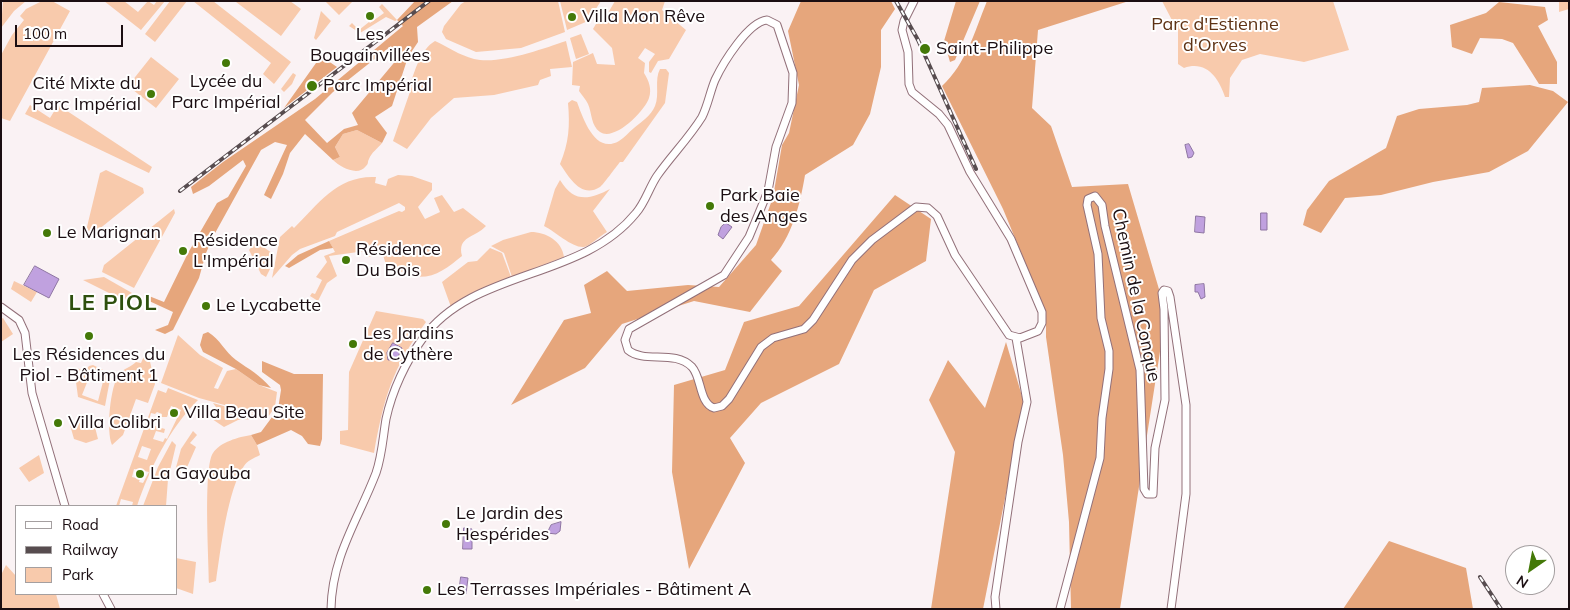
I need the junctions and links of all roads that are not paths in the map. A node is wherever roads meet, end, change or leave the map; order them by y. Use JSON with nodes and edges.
{"nodes":[{"id":1,"x":914,"y":1,"type":"edge"},
{"id":2,"x":1,"y":307,"type":"edge"},
{"id":3,"x":1016,"y":338,"type":"junction"},
{"id":4,"x":65,"y":505,"type":"edge"},
{"id":5,"x":104,"y":595,"type":"edge"},
{"id":6,"x":111,"y":609,"type":"edge"},
{"id":7,"x":331,"y":609,"type":"edge"},
{"id":8,"x":996,"y":609,"type":"edge"},
{"id":9,"x":1060,"y":609,"type":"edge"},
{"id":10,"x":1171,"y":609,"type":"edge"}],
"edges":[{"from":1,"to":3,"type":"street"},
{"from":2,"to":4,"type":"street"},
{"from":3,"to":7,"type":"street"},
{"from":3,"to":8,"type":"street"},
{"from":5,"to":6,"type":"street"},
{"from":9,"to":10,"type":"street","name":"Chemin de la Conque"}]}
